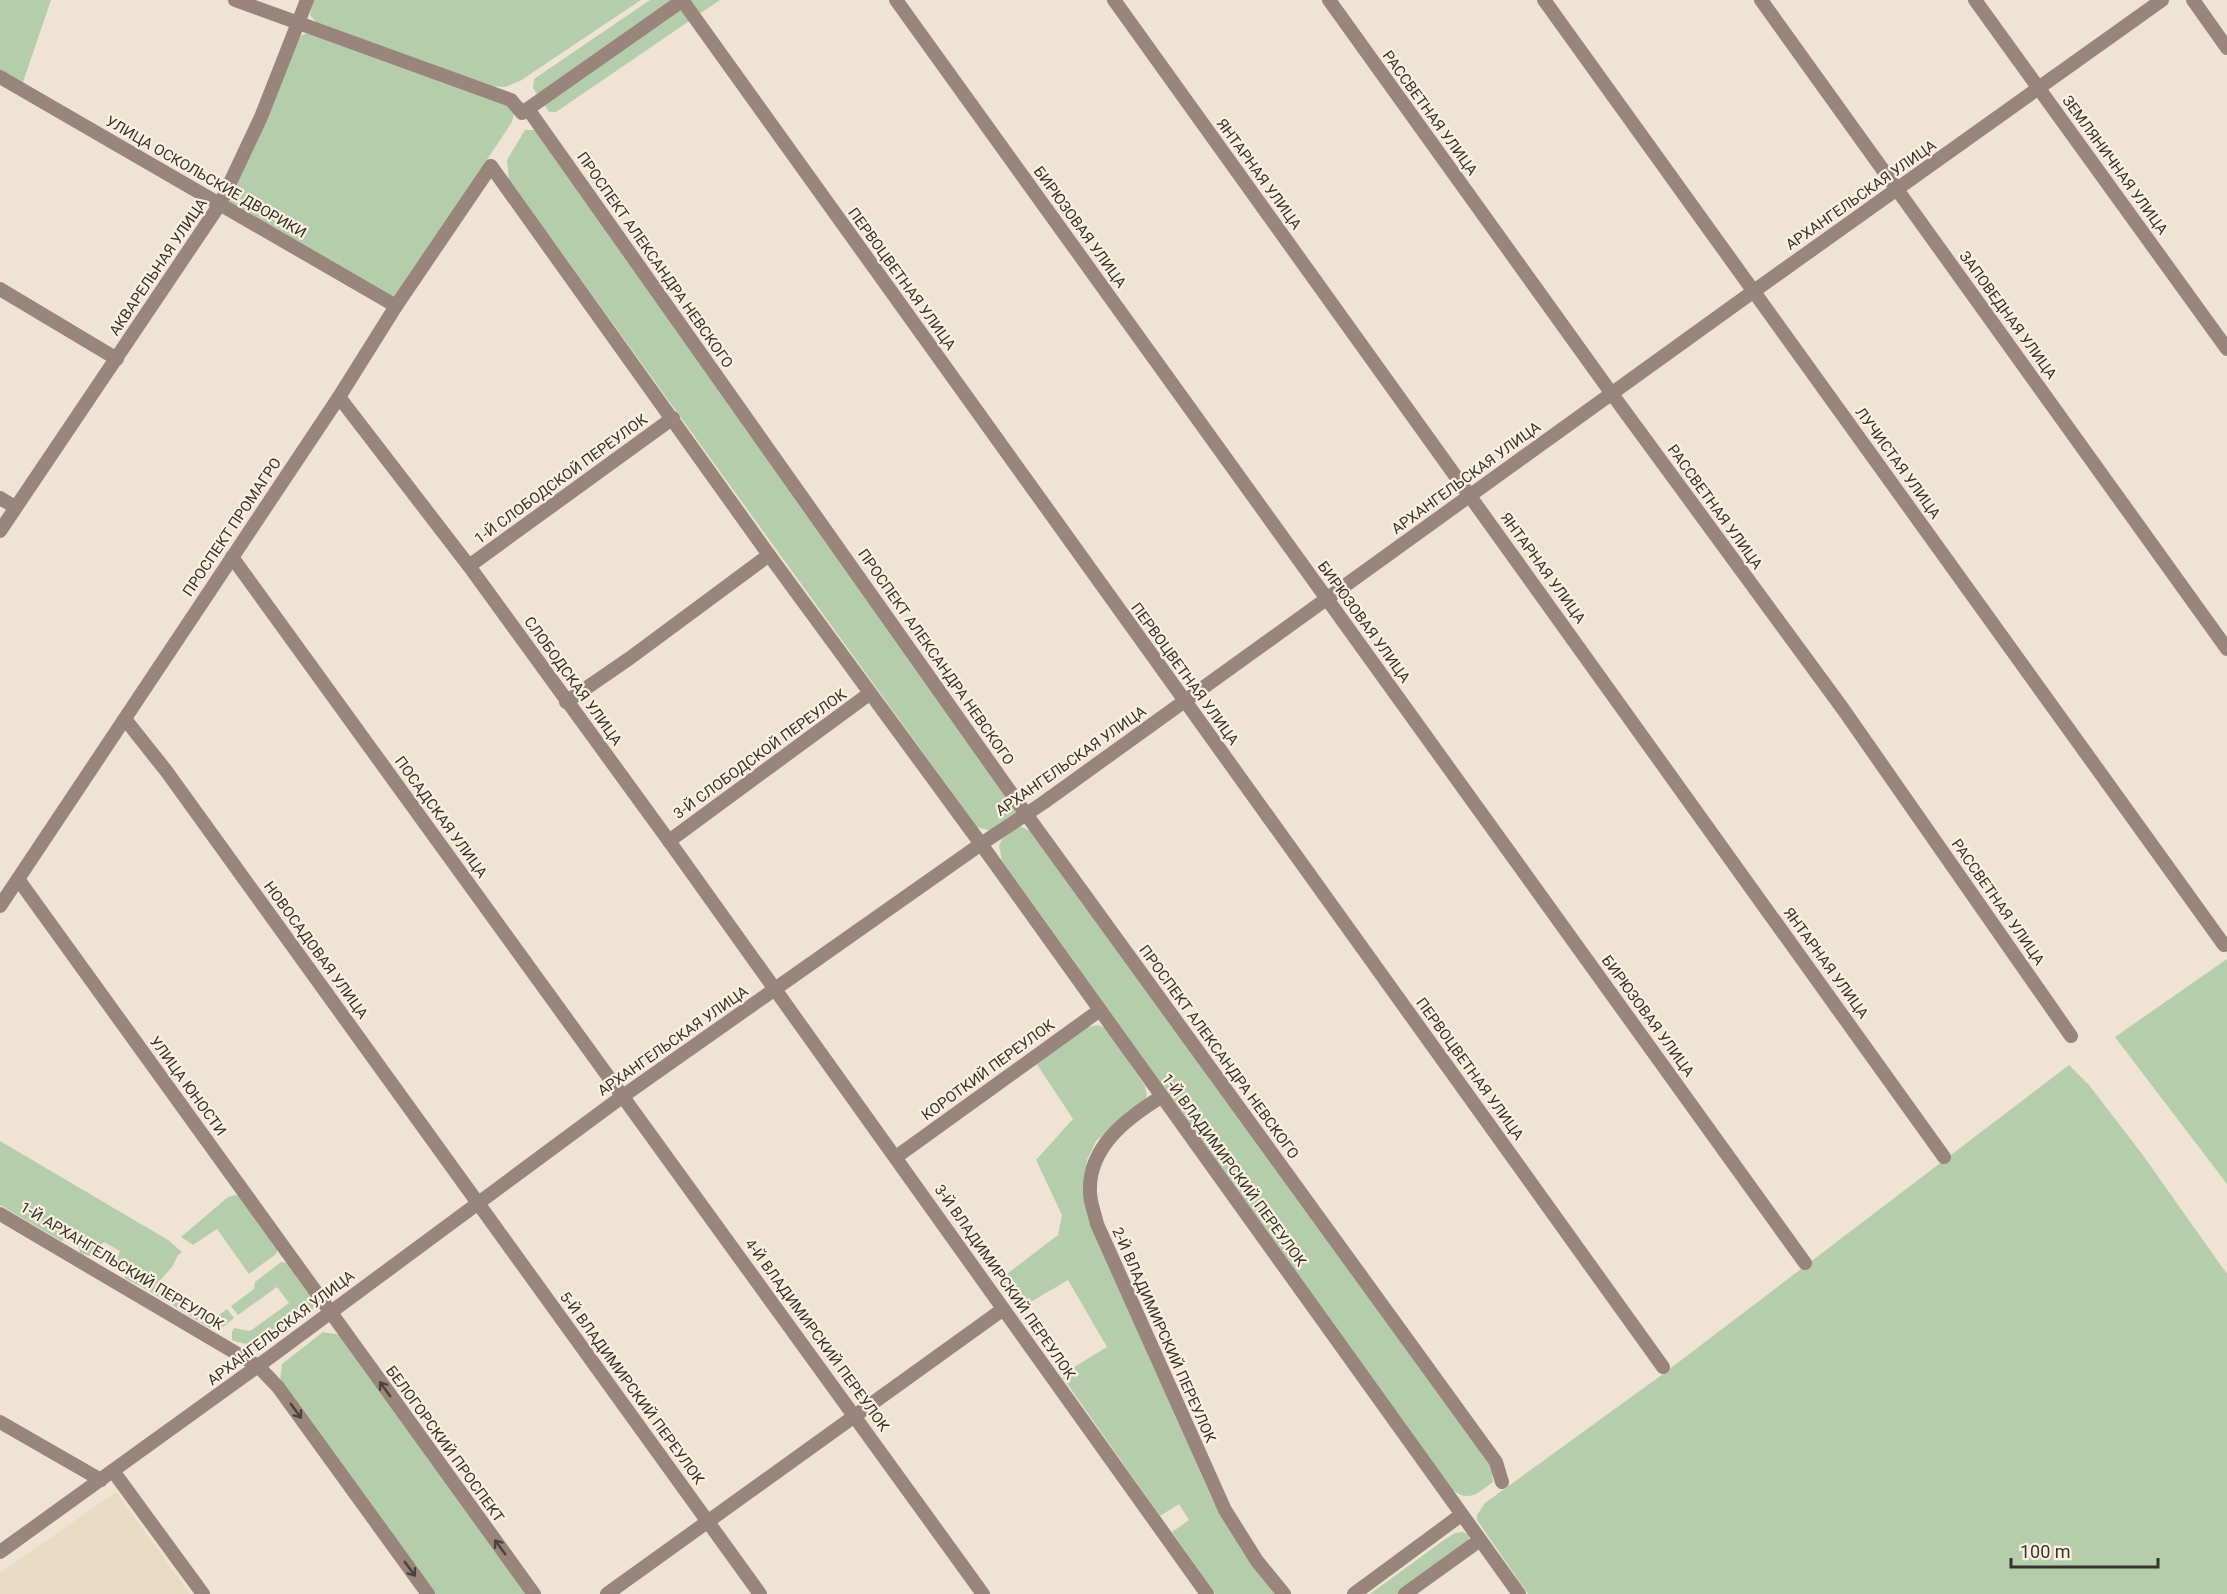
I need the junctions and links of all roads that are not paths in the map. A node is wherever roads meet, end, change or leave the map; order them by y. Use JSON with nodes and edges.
{"nodes":[{"id":1,"x":235,"y":0,"type":"edge"},
{"id":2,"x":307,"y":0,"type":"edge"},
{"id":3,"x":682,"y":0,"type":"edge"},
{"id":4,"x":896,"y":0,"type":"edge"},
{"id":5,"x":1114,"y":0,"type":"edge"},
{"id":6,"x":1329,"y":0,"type":"edge"},
{"id":7,"x":1544,"y":0,"type":"edge"},
{"id":8,"x":1761,"y":0,"type":"edge"},
{"id":9,"x":1976,"y":0,"type":"edge"},
{"id":10,"x":2162,"y":0,"type":"edge"},
{"id":11,"x":2193,"y":0,"type":"edge"},
{"id":12,"x":299,"y":22,"type":"junction"},
{"id":13,"x":2227,"y":48,"type":"edge"},
{"id":14,"x":0,"y":77,"type":"edge"},
{"id":15,"x":2039,"y":87,"type":"junction"},
{"id":16,"x":528,"y":108,"type":"junction"},
{"id":17,"x":1897,"y":189,"type":"junction"},
{"id":18,"x":220,"y":204,"type":"junction"},
{"id":19,"x":0,"y":289,"type":"edge"},
{"id":20,"x":1754,"y":291,"type":"junction"},
{"id":21,"x":396,"y":306,"type":"junction"},
{"id":22,"x":2227,"y":349,"type":"edge"},
{"id":23,"x":117,"y":358,"type":"junction"},
{"id":24,"x":1612,"y":394,"type":"junction"},
{"id":25,"x":339,"y":397,"type":"junction"},
{"id":26,"x":673,"y":418,"type":"junction"},
{"id":27,"x":1470,"y":496,"type":"junction"},
{"id":28,"x":0,"y":498,"type":"edge"},
{"id":29,"x":15,"y":507,"type":"junction"},
{"id":30,"x":0,"y":531,"type":"edge"},
{"id":31,"x":769,"y":555,"type":"junction"},
{"id":32,"x":232,"y":557,"type":"junction"},
{"id":33,"x":469,"y":566,"type":"junction"},
{"id":34,"x":1327,"y":598,"type":"junction"},
{"id":35,"x":2227,"y":649,"type":"edge"},
{"id":36,"x":869,"y":694,"type":"junction"},
{"id":37,"x":1185,"y":701,"type":"junction"},
{"id":38,"x":566,"y":702,"type":"junction"},
{"id":39,"x":125,"y":718,"type":"junction"},
{"id":40,"x":1026,"y":814,"type":"junction"},
{"id":41,"x":669,"y":841,"type":"junction"},
{"id":42,"x":981,"y":844,"type":"junction"},
{"id":43,"x":18,"y":879,"type":"junction"},
{"id":44,"x":0,"y":906,"type":"edge"},
{"id":45,"x":2224,"y":945,"type":"dead end"},
{"id":46,"x":774,"y":989,"type":"junction"},
{"id":47,"x":1100,"y":1010,"type":"junction"},
{"id":48,"x":2072,"y":1036,"type":"dead end"},
{"id":49,"x":622,"y":1096,"type":"junction"},
{"id":50,"x":1161,"y":1097,"type":"junction"},
{"id":51,"x":896,"y":1156,"type":"junction"},
{"id":52,"x":1944,"y":1157,"type":"dead end"},
{"id":53,"x":478,"y":1202,"type":"junction"},
{"id":54,"x":0,"y":1214,"type":"edge"},
{"id":55,"x":1805,"y":1263,"type":"dead end"},
{"id":56,"x":1002,"y":1310,"type":"junction"},
{"id":57,"x":331,"y":1312,"type":"junction"},
{"id":58,"x":258,"y":1366,"type":"junction"},
{"id":59,"x":1663,"y":1367,"type":"dead end"},
{"id":60,"x":854,"y":1415,"type":"junction"},
{"id":61,"x":0,"y":1422,"type":"edge"},
{"id":62,"x":113,"y":1471,"type":"junction"},
{"id":63,"x":101,"y":1480,"type":"junction"},
{"id":64,"x":1502,"y":1482,"type":"dead end"},
{"id":65,"x":1461,"y":1515,"type":"junction"},
{"id":66,"x":707,"y":1521,"type":"junction"},
{"id":67,"x":1480,"y":1540,"type":"junction"},
{"id":68,"x":0,"y":1552,"type":"edge"},
{"id":69,"x":203,"y":1594,"type":"edge"},
{"id":70,"x":428,"y":1594,"type":"edge"},
{"id":71,"x":534,"y":1594,"type":"edge"},
{"id":72,"x":607,"y":1594,"type":"edge"},
{"id":73,"x":760,"y":1594,"type":"edge"},
{"id":74,"x":983,"y":1594,"type":"edge"},
{"id":75,"x":1207,"y":1594,"type":"edge"},
{"id":76,"x":1284,"y":1594,"type":"edge"},
{"id":77,"x":1354,"y":1594,"type":"edge"},
{"id":78,"x":1405,"y":1594,"type":"edge"},
{"id":79,"x":1519,"y":1594,"type":"edge"}],
"edges":[{"from":1,"to":12,"type":"street"},
{"from":2,"to":12,"type":"street","name":"АКВАРЕЛЬНАЯ УЛИЦА"},
{"from":3,"to":16,"type":"street"},
{"from":3,"to":37,"type":"street","name":"ПЕРВОЦВЕТНАЯ УЛИЦА"},
{"from":4,"to":34,"type":"street","name":"БИРЮЗОВАЯ УЛИЦА"},
{"from":5,"to":27,"type":"street","name":"ЯНТАРНАЯ УЛИЦА"},
{"from":6,"to":24,"type":"street","name":"РАССВЕТНАЯ УЛИЦА"},
{"from":7,"to":20,"type":"street","name":"ЛУЧИСТАЯ УЛИЦА"},
{"from":8,"to":17,"type":"street","name":"ЗАПОВЕДНАЯ УЛИЦА"},
{"from":9,"to":15,"type":"street","name":"ЗЕМЛЯНИЧНАЯ УЛИЦА"},
{"from":10,"to":15,"type":"street","name":"АРХАНГЕЛЬСКАЯ УЛИЦА"},
{"from":11,"to":13,"type":"street"},
{"from":12,"to":16,"type":"street"},
{"from":12,"to":18,"type":"street","name":"АКВАРЕЛЬНАЯ УЛИЦА"},
{"from":14,"to":18,"type":"street","name":"УЛИЦА ОСКОЛЬСКИЕ ДВОРИКИ"},
{"from":15,"to":17,"type":"street","name":"АРХАНГЕЛЬСКАЯ УЛИЦА"},
{"from":15,"to":22,"type":"street","name":"ЗЕМЛЯНИЧНАЯ УЛИЦА"},
{"from":16,"to":40,"type":"street","name":"ПРОСПЕКТ АЛЕКСАНДРА НЕВСКОГО"},
{"from":17,"to":20,"type":"street","name":"АРХАНГЕЛЬСКАЯ УЛИЦА"},
{"from":17,"to":35,"type":"street","name":"ЗАПОВЕДНАЯ УЛИЦА"},
{"from":18,"to":21,"type":"street","name":"УЛИЦА ОСКОЛЬСКИЕ ДВОРИКИ"},
{"from":18,"to":23,"type":"street","name":"АКВАРЕЛЬНАЯ УЛИЦА"},
{"from":19,"to":23,"type":"street"},
{"from":20,"to":24,"type":"street","name":"АРХАНГЕЛЬСКАЯ УЛИЦА"},
{"from":20,"to":45,"type":"street","name":"ЛУЧИСТАЯ УЛИЦА"},
{"from":21,"to":25,"type":"street","name":"ПРОСПЕКТ ПРОМАГРО"},
{"from":21,"to":26,"type":"street","name":"ПРОСПЕКТ ПРОМАГРО"},
{"from":23,"to":29,"type":"street","name":"АКВАРЕЛЬНАЯ УЛИЦА"},
{"from":24,"to":27,"type":"street","name":"АРХАНГЕЛЬСКАЯ УЛИЦА"},
{"from":24,"to":48,"type":"street","name":"РАССВЕТНАЯ УЛИЦА"},
{"from":25,"to":32,"type":"street","name":"ПРОСПЕКТ ПРОМАГРО"},
{"from":25,"to":33,"type":"street","name":"СЛОБОДСКАЯ УЛИЦА"},
{"from":26,"to":31,"type":"street"},
{"from":26,"to":33,"type":"street","name":"1-Й СЛОБОДСКОЙ ПЕРЕУЛОК"},
{"from":27,"to":34,"type":"street","name":"АРХАНГЕЛЬСКАЯ УЛИЦА"},
{"from":27,"to":52,"type":"street","name":"ЯНТАРНАЯ УЛИЦА"},
{"from":28,"to":29,"type":"street"},
{"from":29,"to":30,"type":"street","name":"АКВАРЕЛЬНАЯ УЛИЦА"},
{"from":31,"to":36,"type":"street"},
{"from":31,"to":38,"type":"street"},
{"from":32,"to":39,"type":"street","name":"ПРОСПЕКТ ПРОМАГРО"},
{"from":32,"to":49,"type":"street","name":"ПОСАДСКАЯ УЛИЦА"},
{"from":33,"to":38,"type":"street","name":"СЛОБОДСКАЯ УЛИЦА"},
{"from":34,"to":37,"type":"street","name":"АРХАНГЕЛЬСКАЯ УЛИЦА"},
{"from":34,"to":55,"type":"street","name":"БИРЮЗОВАЯ УЛИЦА"},
{"from":36,"to":41,"type":"street","name":"3-Й СЛОБОДСКОЙ ПЕРЕУЛОК"},
{"from":36,"to":42,"type":"street"},
{"from":37,"to":40,"type":"street","name":"АРХАНГЕЛЬСКАЯ УЛИЦА"},
{"from":37,"to":59,"type":"street","name":"ПЕРВОЦВЕТНАЯ УЛИЦА"},
{"from":38,"to":41,"type":"street","name":"СЛОБОДСКАЯ УЛИЦА"},
{"from":39,"to":43,"type":"street","name":"ПРОСПЕКТ ПРОМАГРО"},
{"from":39,"to":53,"type":"street","name":"НОВОСАДОВАЯ УЛИЦА"},
{"from":40,"to":42,"type":"street","name":"АРХАНГЕЛЬСКАЯ УЛИЦА"},
{"from":40,"to":64,"type":"street","name":"ПРОСПЕКТ АЛЕКСАНДРА НЕВСКОГО"},
{"from":41,"to":46,"type":"street","name":"СЛОБОДСКАЯ УЛИЦА"},
{"from":42,"to":46,"type":"street","name":"АРХАНГЕЛЬСКАЯ УЛИЦА"},
{"from":42,"to":47,"type":"street","name":"1-Й ВЛАДИМИРСКИЙ ПЕРЕУЛОК"},
{"from":43,"to":44,"type":"street","name":"ПРОСПЕКТ ПРОМАГРО"},
{"from":43,"to":57,"type":"street","name":"УЛИЦА ЮНОСТИ"},
{"from":46,"to":49,"type":"street","name":"АРХАНГЕЛЬСКАЯ УЛИЦА"},
{"from":46,"to":51,"type":"street","name":"3-Й ВЛАДИМИРСКИЙ ПЕРЕУЛОК"},
{"from":47,"to":50,"type":"street","name":"1-Й ВЛАДИМИРСКИЙ ПЕРЕУЛОК"},
{"from":47,"to":51,"type":"street","name":"КОРОТКИЙ ПЕРЕУЛОК"},
{"from":49,"to":53,"type":"street","name":"АРХАНГЕЛЬСКАЯ УЛИЦА"},
{"from":49,"to":60,"type":"street","name":"4-Й ВЛАДИМИРСКИЙ ПЕРЕУЛОК"},
{"from":50,"to":65,"type":"street","name":"1-Й ВЛАДИМИРСКИЙ ПЕРЕУЛОК"},
{"from":50,"to":76,"type":"street","name":"2-Й ВЛАДИМИРСКИЙ ПЕРЕУЛОК"},
{"from":51,"to":56,"type":"street","name":"3-Й ВЛАДИМИРСКИЙ ПЕРЕУЛОК"},
{"from":53,"to":57,"type":"street","name":"АРХАНГЕЛЬСКАЯ УЛИЦА"},
{"from":53,"to":66,"type":"street","name":"5-Й ВЛАДИМИРСКИЙ ПЕРЕУЛОК"},
{"from":54,"to":58,"type":"street","name":"1-Й АРХАНГЕЛЬСКИЙ ПЕРЕУЛОК"},
{"from":56,"to":60,"type":"street"},
{"from":56,"to":75,"type":"street","name":"3-Й ВЛАДИМИРСКИЙ ПЕРЕУЛОК"},
{"from":57,"to":58,"type":"street","name":"АРХАНГЕЛЬСКАЯ УЛИЦА"},
{"from":71,"to":57,"type":"street","name":"БЕЛОГОРСКИЙ ПРОСПЕКТ","one_way":true},
{"from":58,"to":62,"type":"street","name":"АРХАНГЕЛЬСКАЯ УЛИЦА"},
{"from":58,"to":70,"type":"street","one_way":true},
{"from":60,"to":66,"type":"street"},
{"from":60,"to":74,"type":"street","name":"4-Й ВЛАДИМИРСКИЙ ПЕРЕУЛОК"},
{"from":61,"to":63,"type":"street"},
{"from":62,"to":63,"type":"street","name":"АРХАНГЕЛЬСКАЯ УЛИЦА"},
{"from":62,"to":69,"type":"street"},
{"from":63,"to":68,"type":"street","name":"АРХАНГЕЛЬСКАЯ УЛИЦА"},
{"from":65,"to":67,"type":"street","name":"1-Й ВЛАДИМИРСКИЙ ПЕРЕУЛОК"},
{"from":65,"to":77,"type":"street"},
{"from":66,"to":72,"type":"street"},
{"from":66,"to":73,"type":"street","name":"5-Й ВЛАДИМИРСКИЙ ПЕРЕУЛОК"},
{"from":67,"to":78,"type":"street"},
{"from":67,"to":79,"type":"street","name":"1-Й ВЛАДИМИРСКИЙ ПЕРЕУЛОК"}]}
